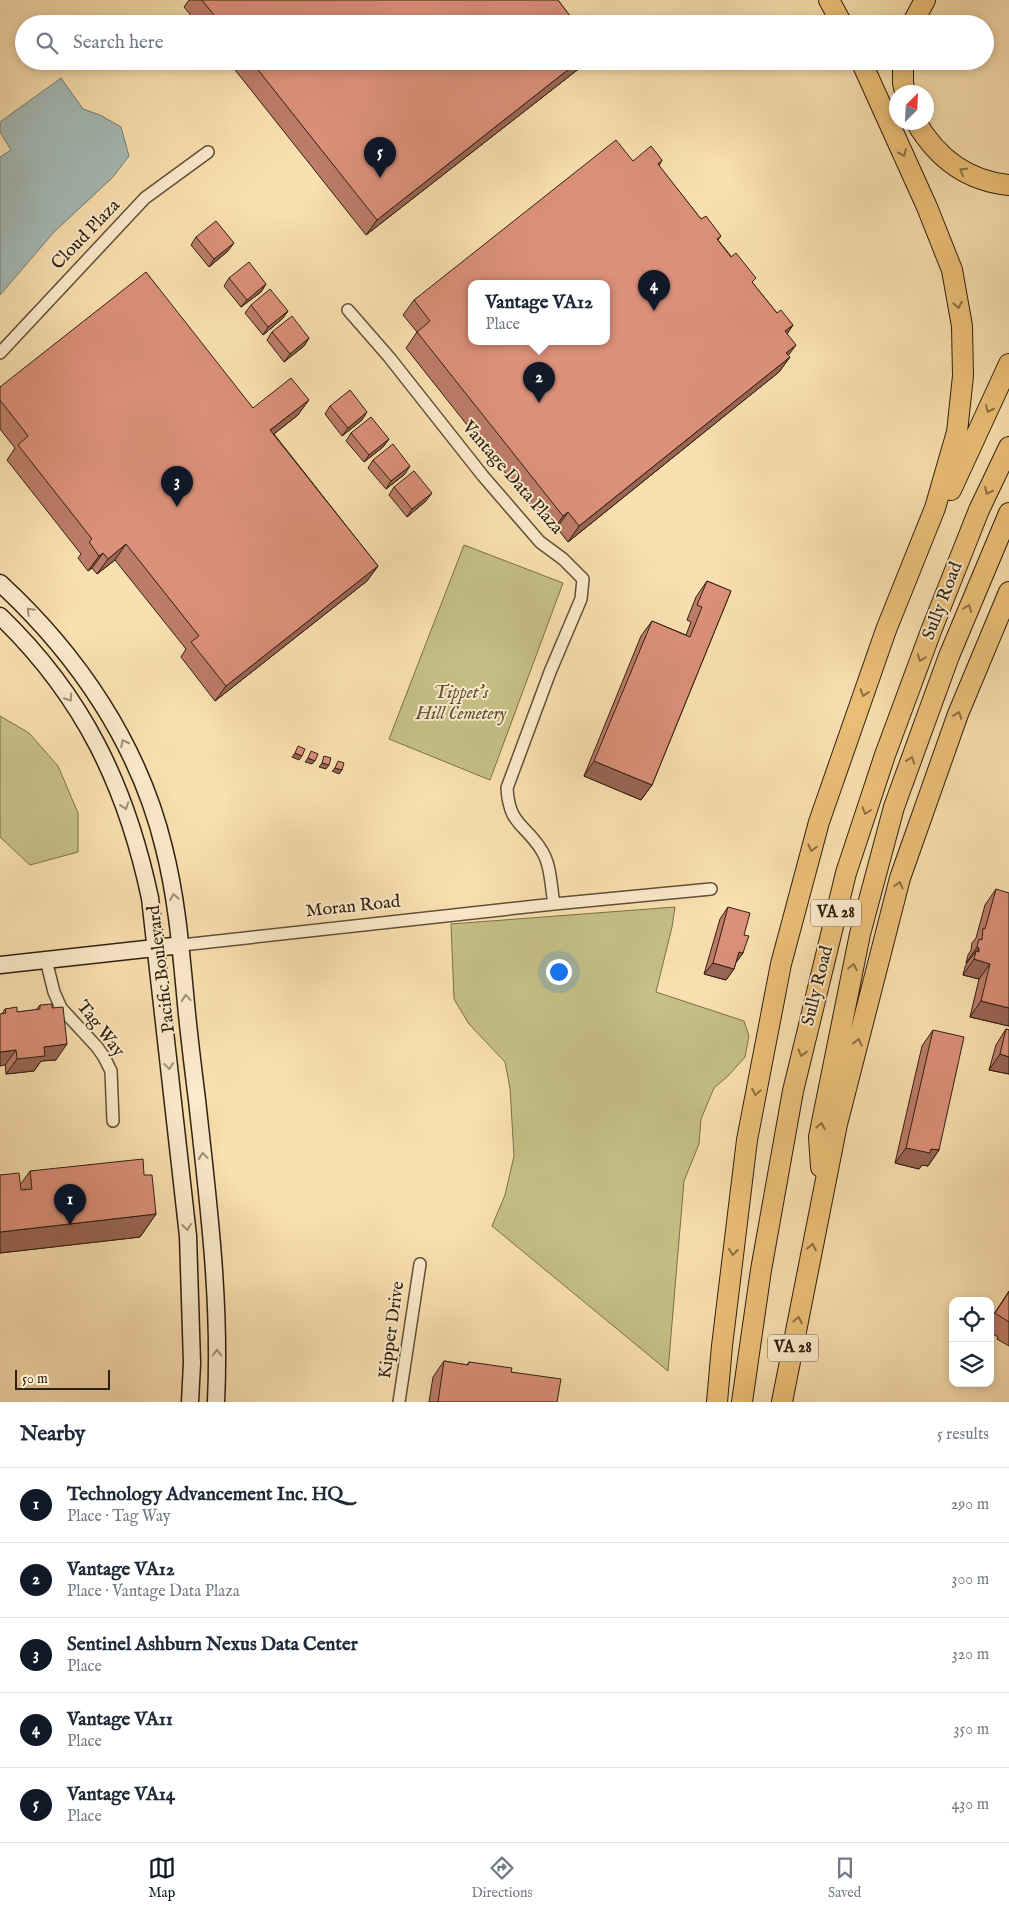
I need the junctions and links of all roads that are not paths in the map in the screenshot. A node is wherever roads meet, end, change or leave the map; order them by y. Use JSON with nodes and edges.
{"nodes":[{"id":1,"x":829,"y":0,"type":"edge"},
{"id":2,"x":924,"y":0,"type":"edge"},
{"id":3,"x":837,"y":15,"type":"edge"},
{"id":4,"x":916,"y":15,"type":"edge"},
{"id":5,"x":865,"y":70,"type":"edge"},
{"id":6,"x":903,"y":70,"type":"edge"},
{"id":7,"x":903,"y":85,"type":"edge"},
{"id":8,"x":922,"y":130,"type":"edge"},
{"id":9,"x":208,"y":152,"type":"dead end"},
{"id":10,"x":1009,"y":185,"type":"edge"},
{"id":11,"x":348,"y":310,"type":"dead end"},
{"id":12,"x":0,"y":353,"type":"edge"},
{"id":13,"x":1009,"y":364,"type":"edge"},
{"id":14,"x":1009,"y":447,"type":"edge"},
{"id":15,"x":1009,"y":513,"type":"edge"},
{"id":16,"x":0,"y":583,"type":"edge"},
{"id":17,"x":1009,"y":592,"type":"edge"},
{"id":18,"x":0,"y":616,"type":"edge"},
{"id":19,"x":886,"y":630,"type":"junction"},
{"id":20,"x":711,"y":889,"type":"dead end"},
{"id":21,"x":554,"y":904,"type":"junction"},
{"id":22,"x":182,"y":945,"type":"junction"},
{"id":23,"x":155,"y":948,"type":"junction"},
{"id":24,"x":46,"y":960,"type":"junction"},
{"id":25,"x":0,"y":965,"type":"edge"},
{"id":26,"x":113,"y":1121,"type":"dead end"},
{"id":27,"x":823,"y":1192,"type":"junction"},
{"id":28,"x":420,"y":1264,"type":"dead end"},
{"id":29,"x":190,"y":1402,"type":"edge"},
{"id":30,"x":216,"y":1402,"type":"edge"},
{"id":31,"x":399,"y":1402,"type":"edge"},
{"id":32,"x":717,"y":1402,"type":"edge"},
{"id":33,"x":742,"y":1402,"type":"edge"},
{"id":34,"x":782,"y":1402,"type":"edge"}],
"edges":[{"from":1,"to":3,"type":"highway"},
{"from":2,"to":4,"type":"highway"},
{"from":5,"to":19,"type":"highway","one_way":true},
{"from":6,"to":7,"type":"highway"},
{"from":10,"to":8,"type":"highway","one_way":true},
{"from":9,"to":12,"type":"street","name":"Cloud Plaza"},
{"from":11,"to":21,"type":"street","name":"Vantage Data Plaza"},
{"from":13,"to":19,"type":"highway","one_way":true},
{"from":14,"to":33,"type":"highway","name":"Sully Road","number":"VA 28","one_way":true},
{"from":27,"to":15,"type":"highway","one_way":true},
{"from":22,"to":16,"type":"main road","name":"Pacific Boulevard","one_way":true},
{"from":27,"to":17,"type":"highway","number":"VA 28","one_way":true},
{"from":18,"to":23,"type":"main road","name":"Pacific Boulevard","one_way":true},
{"from":19,"to":32,"type":"highway","one_way":true},
{"from":20,"to":21,"type":"street","name":"Moran Road"},
{"from":21,"to":22,"type":"street","name":"Moran Road"},
{"from":22,"to":23,"type":"main road","name":"Moran Road"},
{"from":30,"to":22,"type":"main road","name":"Pacific Boulevard","one_way":true},
{"from":23,"to":24,"type":"main road","name":"Moran Road"},
{"from":23,"to":29,"type":"main road","name":"Pacific Boulevard","one_way":true},
{"from":24,"to":25,"type":"main road","name":"Moran Road"},
{"from":24,"to":26,"type":"street","name":"Tag Way"},
{"from":34,"to":27,"type":"highway","number":"VA 28","one_way":true},
{"from":28,"to":31,"type":"street","name":"Kipper Drive"}]}
